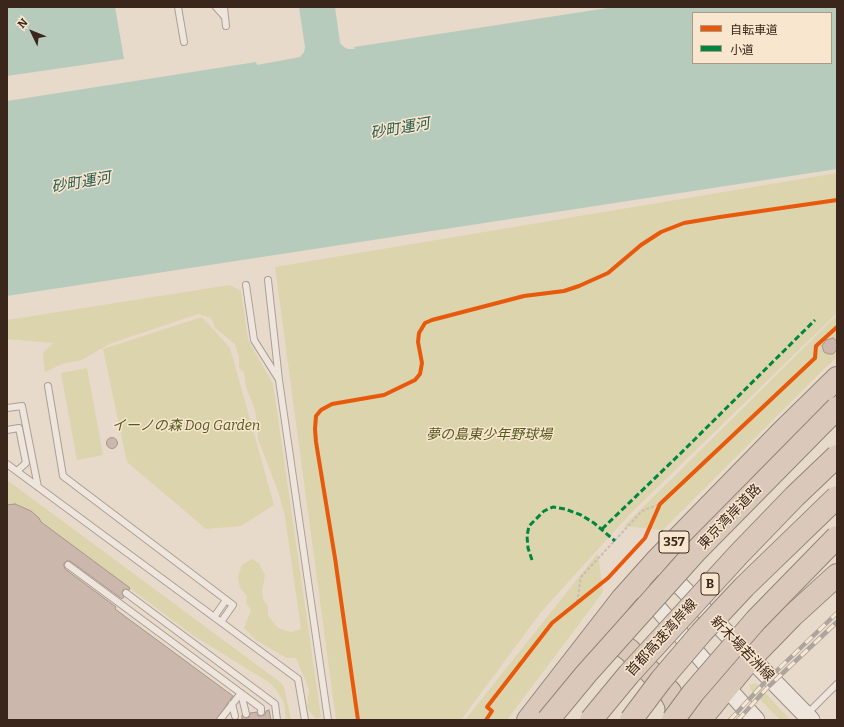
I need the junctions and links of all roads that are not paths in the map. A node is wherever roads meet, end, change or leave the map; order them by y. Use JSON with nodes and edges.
{"nodes":[{"id":1,"x":178,"y":7,"type":"edge"},
{"id":2,"x":216,"y":7,"type":"edge"},
{"id":3,"x":224,"y":7,"type":"edge"},
{"id":4,"x":225,"y":18,"type":"junction"},
{"id":5,"x":226,"y":26,"type":"dead end"},
{"id":6,"x":184,"y":42,"type":"dead end"},
{"id":7,"x":268,"y":280,"type":"dead end"},
{"id":8,"x":246,"y":285,"type":"dead end"},
{"id":9,"x":837,"y":378,"type":"edge"},
{"id":10,"x":279,"y":380,"type":"junction"},
{"id":11,"x":48,"y":386,"type":"dead end"},
{"id":12,"x":7,"y":408,"type":"edge"},
{"id":13,"x":837,"y":408,"type":"edge"},
{"id":14,"x":7,"y":430,"type":"edge"},
{"id":15,"x":837,"y":456,"type":"edge"},
{"id":16,"x":7,"y":464,"type":"edge"},
{"id":17,"x":17,"y":471,"type":"junction"},
{"id":18,"x":38,"y":487,"type":"junction"},
{"id":19,"x":837,"y":497,"type":"edge"},
{"id":20,"x":837,"y":538,"type":"edge"},
{"id":21,"x":656,"y":561,"type":"junction"},
{"id":22,"x":68,"y":565,"type":"dead end"},
{"id":23,"x":837,"y":574,"type":"edge"},
{"id":24,"x":636,"y":583,"type":"junction"},
{"id":25,"x":126,"y":593,"type":"dead end"},
{"id":26,"x":226,"y":600,"type":"junction"},
{"id":27,"x":214,"y":617,"type":"junction"},
{"id":28,"x":220,"y":622,"type":"junction"},
{"id":29,"x":587,"y":643,"type":"junction"},
{"id":30,"x":751,"y":658,"type":"junction"},
{"id":31,"x":837,"y":684,"type":"edge"},
{"id":32,"x":726,"y":687,"type":"junction"},
{"id":33,"x":241,"y":693,"type":"junction"},
{"id":34,"x":232,"y":704,"type":"junction"},
{"id":35,"x":261,"y":712,"type":"dead end"},
{"id":36,"x":246,"y":714,"type":"dead end"},
{"id":37,"x":235,"y":716,"type":"dead end"},
{"id":38,"x":808,"y":718,"type":"edge"},
{"id":39,"x":220,"y":720,"type":"edge"},
{"id":40,"x":278,"y":720,"type":"edge"},
{"id":41,"x":305,"y":720,"type":"edge"},
{"id":42,"x":328,"y":720,"type":"edge"},
{"id":43,"x":528,"y":720,"type":"edge"},
{"id":44,"x":548,"y":720,"type":"edge"},
{"id":45,"x":591,"y":720,"type":"edge"},
{"id":46,"x":631,"y":720,"type":"edge"},
{"id":47,"x":673,"y":720,"type":"edge"},
{"id":48,"x":677,"y":720,"type":"edge"},
{"id":49,"x":700,"y":720,"type":"edge"},
{"id":50,"x":756,"y":720,"type":"edge"}],
"edges":[{"from":1,"to":6,"type":"lane"},
{"from":2,"to":4,"type":"lane"},
{"from":3,"to":4,"type":"lane"},
{"from":4,"to":5,"type":"lane"},
{"from":7,"to":10,"type":"lane"},
{"from":8,"to":10,"type":"lane"},
{"from":9,"to":21,"type":"highway","number":"357"},
{"from":10,"to":42,"type":"lane"},
{"from":11,"to":26,"type":"lane"},
{"from":12,"to":18,"type":"lane"},
{"from":13,"to":44,"type":"highway","name":"東京湾岸道路","number":"357","bridge":true},
{"from":14,"to":17,"type":"lane"},
{"from":15,"to":45,"type":"highway","name":"首都高速湾岸線","number":"B","bridge":true},
{"from":16,"to":17,"type":"lane"},
{"from":17,"to":18,"type":"lane"},
{"from":18,"to":27,"type":"lane"},
{"from":19,"to":46,"type":"highway","name":"首都高速湾岸線","number":"B","bridge":true},
{"from":20,"to":47,"type":"highway","bridge":true},
{"from":21,"to":24,"type":"highway","number":"357"},
{"from":21,"to":30,"type":"street","name":"新木場若洲線"},
{"from":22,"to":33,"type":"lane"},
{"from":23,"to":30,"type":"highway"},
{"from":24,"to":29,"type":"highway","number":"357"},
{"from":24,"to":32,"type":"street"},
{"from":25,"to":40,"type":"lane"},
{"from":26,"to":27,"type":"lane"},
{"from":26,"to":28,"type":"lane"},
{"from":27,"to":28,"type":"lane"},
{"from":28,"to":41,"type":"lane"},
{"from":29,"to":43,"type":"highway","number":"357"},
{"from":29,"to":48,"type":"highway"},
{"from":30,"to":32,"type":"highway"},
{"from":30,"to":38,"type":"street","name":"新木場若洲線"},
{"from":31,"to":38,"type":"lane"},
{"from":32,"to":49,"type":"highway"},
{"from":32,"to":50,"type":"street"},
{"from":33,"to":34,"type":"lane"},
{"from":33,"to":35,"type":"lane"},
{"from":33,"to":36,"type":"lane"},
{"from":34,"to":37,"type":"lane"},
{"from":34,"to":39,"type":"lane"}]}
